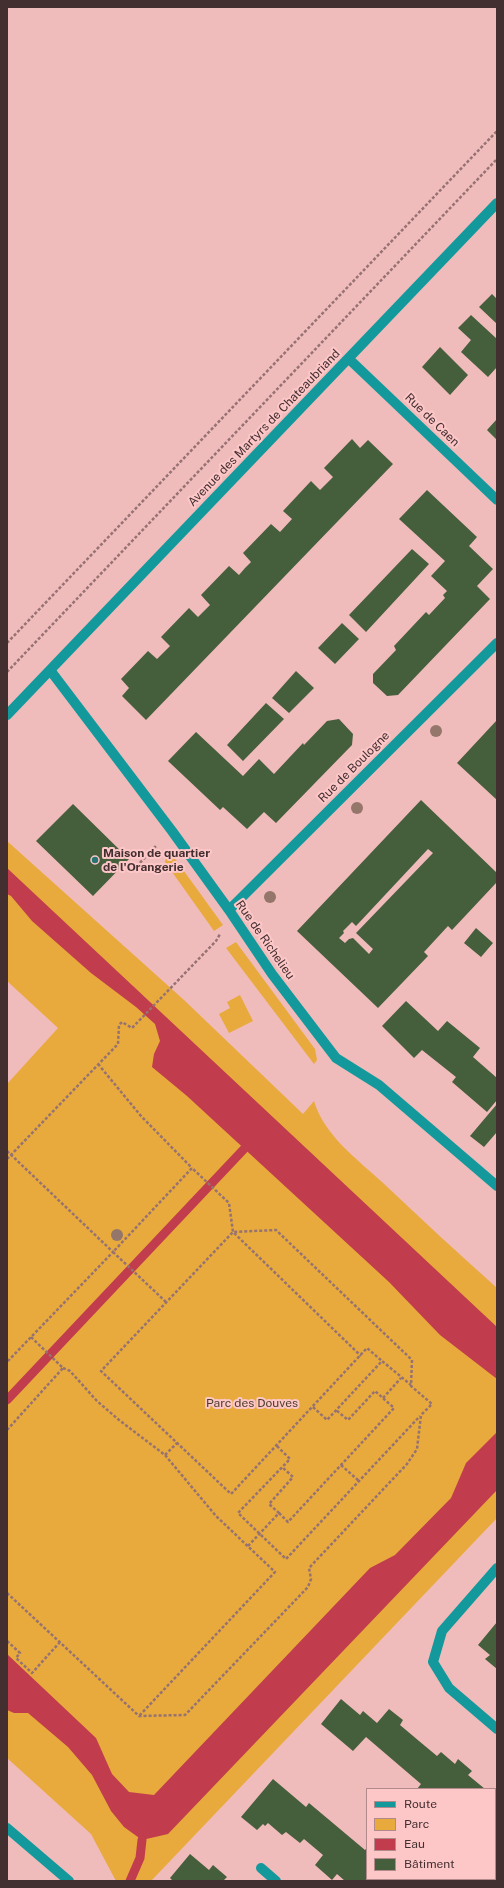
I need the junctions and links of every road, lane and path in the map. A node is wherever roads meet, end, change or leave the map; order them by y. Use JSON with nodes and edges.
{"nodes":[{"id":1,"x":497,"y":131,"type":"edge"},
{"id":2,"x":497,"y":159,"type":"edge"},
{"id":3,"x":497,"y":203,"type":"edge"},
{"id":4,"x":349,"y":359,"type":"junction"},
{"id":5,"x":497,"y":500,"type":"edge"},
{"id":6,"x":7,"y":643,"type":"edge"},
{"id":7,"x":497,"y":644,"type":"edge"},
{"id":8,"x":50,"y":670,"type":"junction"},
{"id":9,"x":7,"y":672,"type":"edge"},
{"id":10,"x":7,"y":715,"type":"edge"},
{"id":11,"x":155,"y":849,"type":"dead end"},
{"id":12,"x":133,"y":870,"type":"dead end"},
{"id":13,"x":229,"y":910,"type":"junction"},
{"id":14,"x":222,"y":932,"type":"dead end"},
{"id":15,"x":98,"y":1064,"type":"junction"},
{"id":16,"x":7,"y":1151,"type":"edge"},
{"id":17,"x":11,"y":1155,"type":"junction"},
{"id":18,"x":7,"y":1159,"type":"edge"},
{"id":19,"x":192,"y":1168,"type":"junction"},
{"id":20,"x":497,"y":1186,"type":"edge"},
{"id":21,"x":233,"y":1232,"type":"junction"},
{"id":22,"x":113,"y":1252,"type":"junction"},
{"id":23,"x":166,"y":1302,"type":"junction"},
{"id":24,"x":30,"y":1337,"type":"junction"},
{"id":25,"x":361,"y":1356,"type":"junction"},
{"id":26,"x":382,"y":1361,"type":"junction"},
{"id":27,"x":7,"y":1362,"type":"edge"},
{"id":28,"x":63,"y":1368,"type":"junction"},
{"id":29,"x":402,"y":1378,"type":"junction"},
{"id":30,"x":411,"y":1386,"type":"junction"},
{"id":31,"x":383,"y":1398,"type":"junction"},
{"id":32,"x":312,"y":1407,"type":"junction"},
{"id":33,"x":336,"y":1410,"type":"junction"},
{"id":34,"x":421,"y":1415,"type":"junction"},
{"id":35,"x":7,"y":1430,"type":"edge"},
{"id":36,"x":177,"y":1443,"type":"junction"},
{"id":37,"x":277,"y":1446,"type":"junction"},
{"id":38,"x":165,"y":1455,"type":"junction"},
{"id":39,"x":341,"y":1466,"type":"junction"},
{"id":40,"x":282,"y":1467,"type":"junction"},
{"id":41,"x":359,"y":1481,"type":"junction"},
{"id":42,"x":279,"y":1513,"type":"junction"},
{"id":43,"x":260,"y":1534,"type":"junction"},
{"id":44,"x":248,"y":1546,"type":"junction"},
{"id":45,"x":497,"y":1568,"type":"edge"},
{"id":46,"x":7,"y":1593,"type":"edge"},
{"id":47,"x":7,"y":1641,"type":"edge"},
{"id":48,"x":60,"y":1642,"type":"junction"},
{"id":49,"x":139,"y":1716,"type":"junction"},
{"id":50,"x":497,"y":1729,"type":"edge"},
{"id":51,"x":7,"y":1828,"type":"edge"},
{"id":52,"x":260,"y":1868,"type":"dead end"},
{"id":53,"x":69,"y":1881,"type":"edge"},
{"id":54,"x":276,"y":1881,"type":"edge"}],
"edges":[{"from":1,"to":6,"type":"path"},
{"from":2,"to":9,"type":"path"},
{"from":3,"to":4,"type":"street","name":"Avenue des Martyrs de Chateaubriand"},
{"from":4,"to":5,"type":"street","name":"Rue de Caen"},
{"from":4,"to":8,"type":"street","name":"Avenue des Martyrs de Chateaubriand"},
{"from":7,"to":13,"type":"street","name":"Rue de Boulogne"},
{"from":8,"to":10,"type":"street","name":"Avenue des Martyrs de Chateaubriand"},
{"from":8,"to":13,"type":"street","name":"Rue de Richelieu"},
{"from":11,"to":12,"type":"path"},
{"from":13,"to":20,"type":"street","name":"Rue de Richelieu"},
{"from":14,"to":15,"type":"path"},
{"from":15,"to":17,"type":"path"},
{"from":15,"to":19,"type":"path"},
{"from":16,"to":17,"type":"path"},
{"from":17,"to":18,"type":"path"},
{"from":17,"to":22,"type":"path"},
{"from":19,"to":21,"type":"path"},
{"from":19,"to":22,"type":"path"},
{"from":21,"to":23,"type":"path"},
{"from":21,"to":25,"type":"path"},
{"from":21,"to":30,"type":"path"},
{"from":22,"to":23,"type":"path"},
{"from":22,"to":24,"type":"path"},
{"from":23,"to":36,"type":"path"},
{"from":24,"to":27,"type":"path"},
{"from":24,"to":28,"type":"path"},
{"from":25,"to":26,"type":"path"},
{"from":25,"to":32,"type":"path"},
{"from":26,"to":29,"type":"path"},
{"from":26,"to":33,"type":"path"},
{"from":28,"to":35,"type":"path"},
{"from":28,"to":38,"type":"path"},
{"from":29,"to":30,"type":"path"},
{"from":29,"to":31,"type":"path"},
{"from":30,"to":34,"type":"path"},
{"from":31,"to":33,"type":"path"},
{"from":31,"to":39,"type":"path"},
{"from":32,"to":33,"type":"path"},
{"from":32,"to":37,"type":"path"},
{"from":34,"to":41,"type":"path"},
{"from":34,"to":49,"type":"path"},
{"from":36,"to":37,"type":"path"},
{"from":36,"to":38,"type":"path"},
{"from":37,"to":40,"type":"path"},
{"from":38,"to":44,"type":"path"},
{"from":39,"to":41,"type":"path"},
{"from":39,"to":42,"type":"path"},
{"from":40,"to":42,"type":"path"},
{"from":40,"to":43,"type":"path"},
{"from":41,"to":43,"type":"path"},
{"from":42,"to":43,"type":"path"},
{"from":43,"to":44,"type":"path"},
{"from":44,"to":49,"type":"path"},
{"from":45,"to":50,"type":"street"},
{"from":46,"to":48,"type":"path"},
{"from":47,"to":48,"type":"path"},
{"from":48,"to":49,"type":"path"},
{"from":51,"to":53,"type":"street"},
{"from":52,"to":54,"type":"street"}]}
